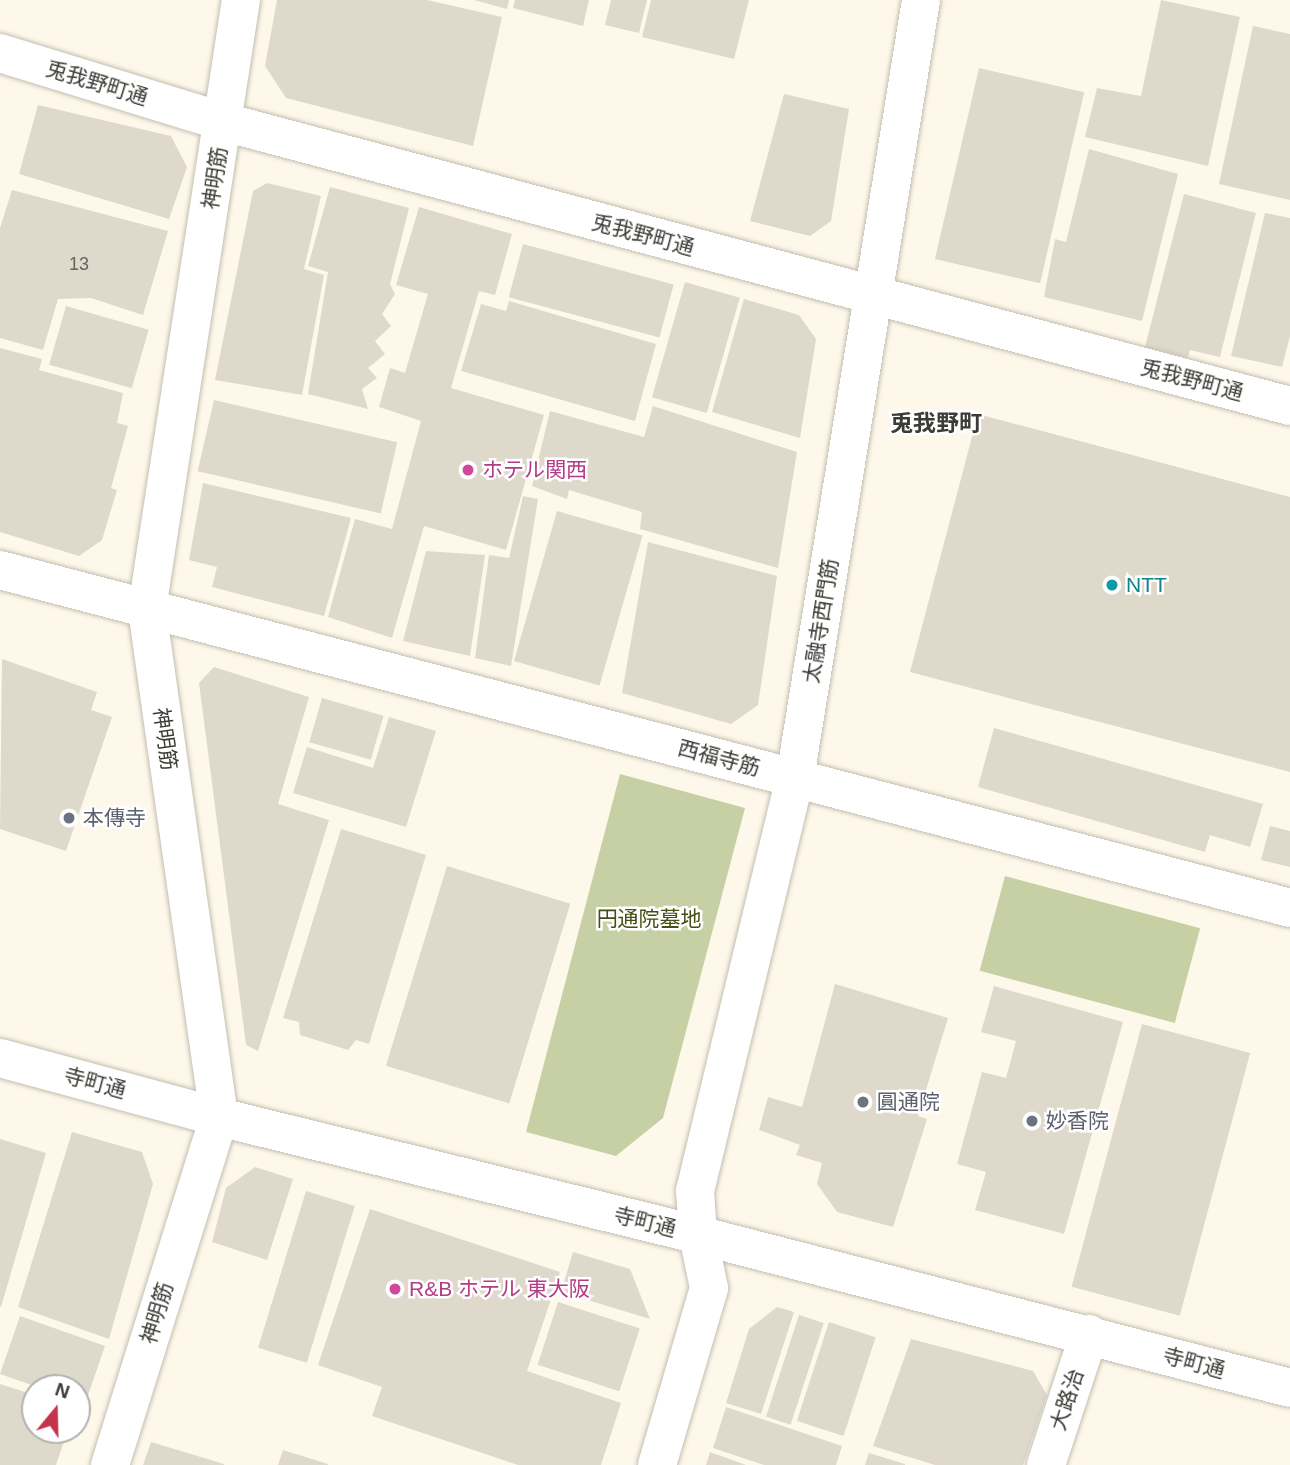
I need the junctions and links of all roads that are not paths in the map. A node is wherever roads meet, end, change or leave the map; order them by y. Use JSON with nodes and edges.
{"nodes":[{"id":1,"x":241,"y":0,"type":"edge"},
{"id":2,"x":921,"y":0,"type":"edge"},
{"id":3,"x":0,"y":53,"type":"edge"},
{"id":4,"x":224,"y":122,"type":"junction"},
{"id":5,"x":875,"y":297,"type":"junction"},
{"id":6,"x":1290,"y":406,"type":"edge"},
{"id":7,"x":0,"y":570,"type":"edge"},
{"id":8,"x":147,"y":609,"type":"junction"},
{"id":9,"x":795,"y":778,"type":"junction"},
{"id":10,"x":1290,"y":908,"type":"edge"},
{"id":11,"x":0,"y":1058,"type":"edge"},
{"id":12,"x":219,"y":1117,"type":"junction"},
{"id":13,"x":698,"y":1235,"type":"junction"},
{"id":14,"x":1088,"y":1334,"type":"junction"},
{"id":15,"x":1290,"y":1388,"type":"edge"},
{"id":16,"x":110,"y":1465,"type":"edge"},
{"id":17,"x":657,"y":1465,"type":"edge"},
{"id":18,"x":1046,"y":1465,"type":"edge"}],
"edges":[{"from":1,"to":4,"type":"street","name":"神明筋"},
{"from":2,"to":5,"type":"street","name":"太融寺西門筋"},
{"from":3,"to":4,"type":"street","name":"兎我野町通"},
{"from":4,"to":5,"type":"street","name":"兎我野町通"},
{"from":4,"to":8,"type":"street","name":"神明筋"},
{"from":5,"to":6,"type":"street","name":"兎我野町通"},
{"from":5,"to":9,"type":"street","name":"太融寺西門筋"},
{"from":7,"to":8,"type":"street","name":"西福寺筋"},
{"from":8,"to":9,"type":"street","name":"西福寺筋"},
{"from":8,"to":12,"type":"street","name":"神明筋"},
{"from":9,"to":10,"type":"street","name":"西福寺筋"},
{"from":9,"to":13,"type":"street","name":"太融寺西門筋"},
{"from":11,"to":12,"type":"street","name":"寺町通"},
{"from":12,"to":13,"type":"street","name":"寺町通"},
{"from":12,"to":16,"type":"street","name":"神明筋"},
{"from":13,"to":14,"type":"street","name":"寺町通"},
{"from":13,"to":17,"type":"street","name":"太融寺西門筋"},
{"from":14,"to":15,"type":"street","name":"寺町通"},
{"from":14,"to":18,"type":"street","name":"大路治"}]}
